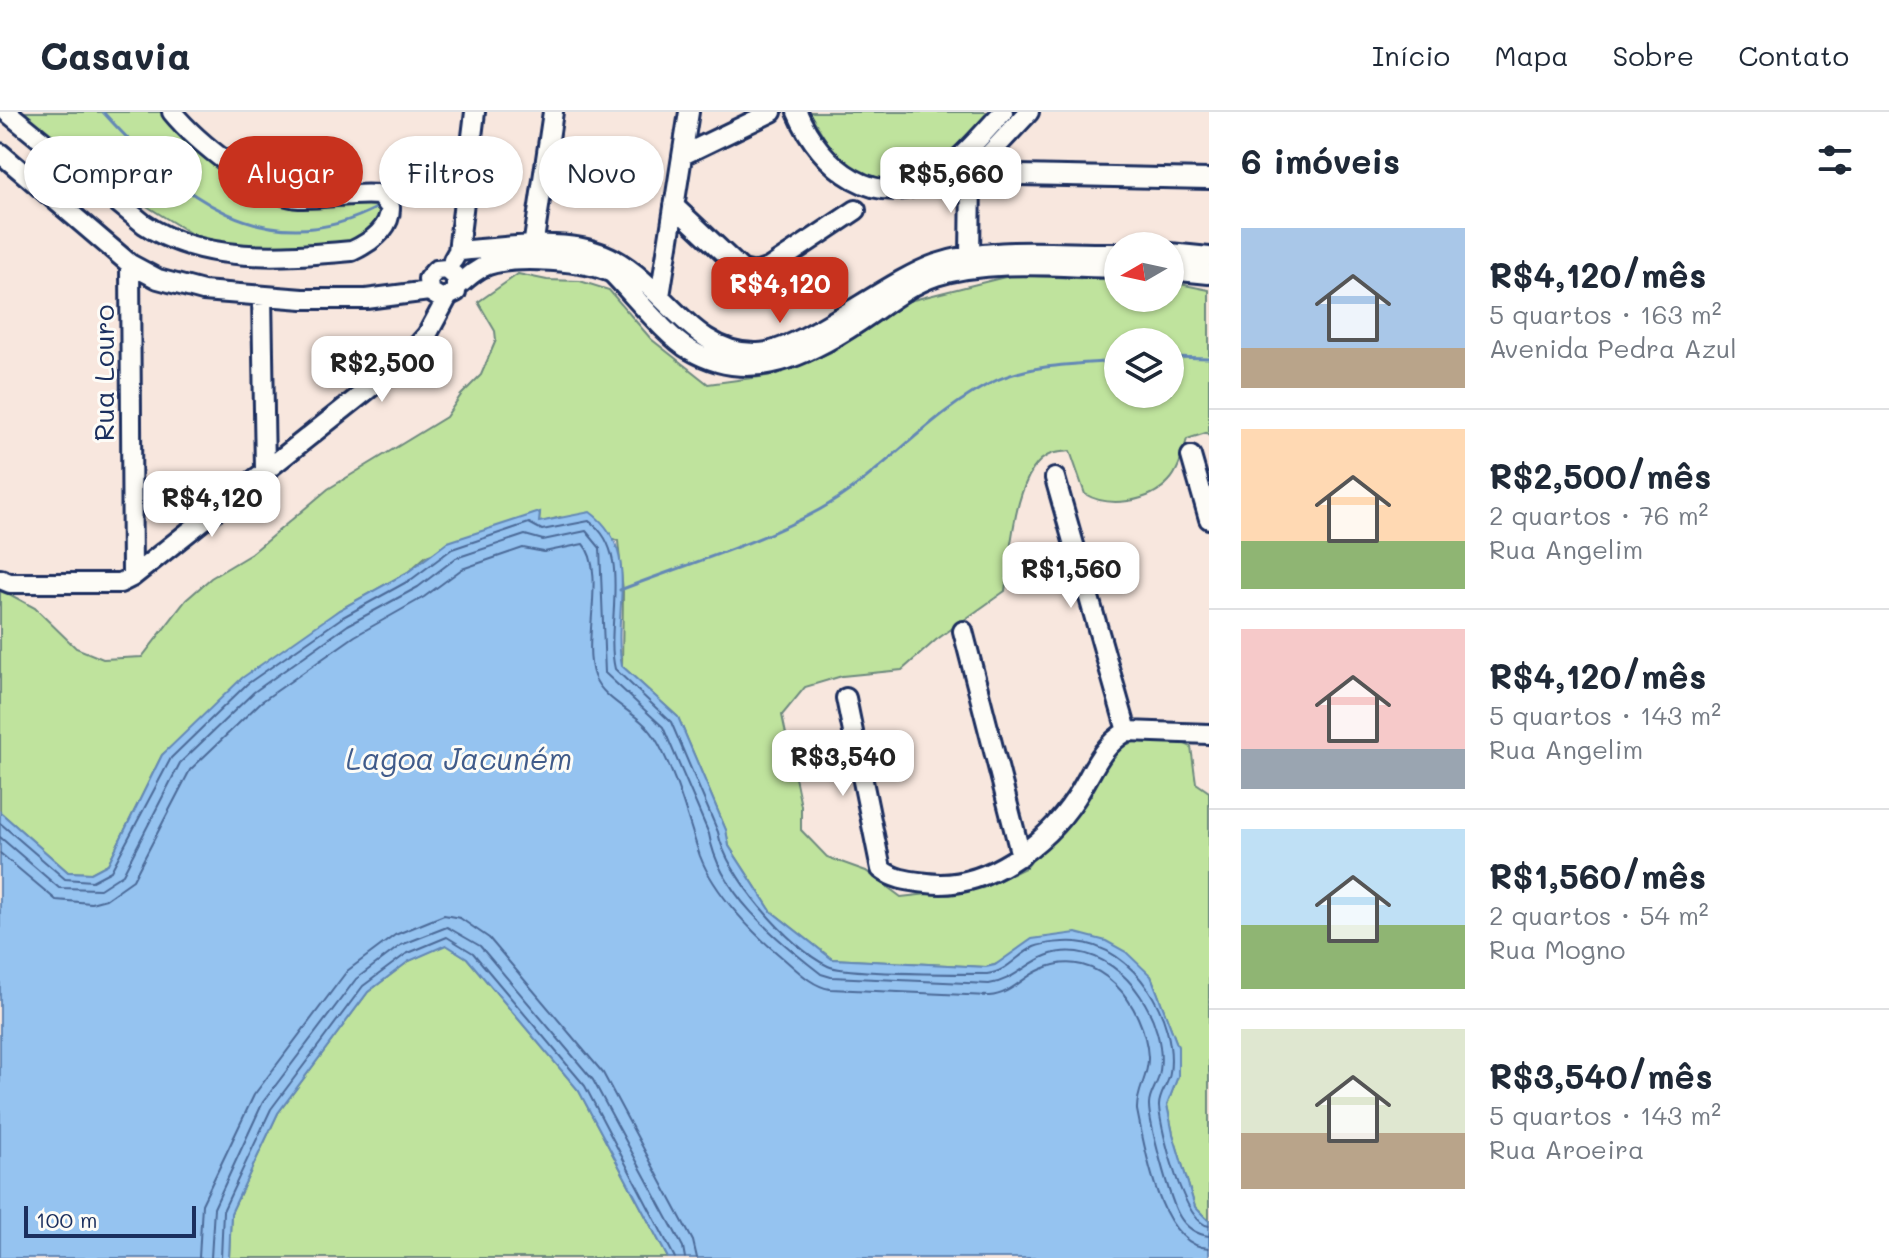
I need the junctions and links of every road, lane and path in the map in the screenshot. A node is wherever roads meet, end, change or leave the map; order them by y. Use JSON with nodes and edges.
{"nodes":[{"id":1,"x":7,"y":112,"type":"edge"},
{"id":2,"x":172,"y":112,"type":"edge"},
{"id":3,"x":475,"y":112,"type":"edge"},
{"id":4,"x":553,"y":112,"type":"edge"},
{"id":5,"x":689,"y":112,"type":"edge"},
{"id":6,"x":772,"y":112,"type":"edge"},
{"id":7,"x":797,"y":112,"type":"edge"},
{"id":8,"x":1003,"y":112,"type":"edge"},
{"id":9,"x":1029,"y":112,"type":"edge"},
{"id":10,"x":0,"y":153,"type":"edge"},
{"id":11,"x":683,"y":155,"type":"junction"},
{"id":12,"x":971,"y":174,"type":"junction"},
{"id":13,"x":1209,"y":179,"type":"edge"},
{"id":14,"x":674,"y":206,"type":"junction"},
{"id":15,"x":856,"y":210,"type":"dead end"},
{"id":16,"x":533,"y":247,"type":"junction"},
{"id":17,"x":458,"y":251,"type":"junction"},
{"id":18,"x":1104,"y":253,"type":"edge"},
{"id":19,"x":1184,"y":254,"type":"edge"},
{"id":20,"x":970,"y":257,"type":"junction"},
{"id":21,"x":1209,"y":257,"type":"edge"},
{"id":22,"x":130,"y":264,"type":"junction"},
{"id":23,"x":1104,"y":268,"type":"edge"},
{"id":24,"x":447,"y":269,"type":"junction"},
{"id":25,"x":1184,"y":271,"type":"edge"},
{"id":26,"x":1209,"y":274,"type":"edge"},
{"id":27,"x":429,"y":291,"type":"junction"},
{"id":28,"x":452,"y":292,"type":"junction"},
{"id":29,"x":262,"y":296,"type":"junction"},
{"id":30,"x":660,"y":296,"type":"junction"},
{"id":31,"x":1191,"y":456,"type":"dead end"},
{"id":32,"x":265,"y":469,"type":"junction"},
{"id":33,"x":1055,"y":478,"type":"dead end"},
{"id":34,"x":1209,"y":519,"type":"edge"},
{"id":35,"x":132,"y":577,"type":"junction"},
{"id":36,"x":5,"y":581,"type":"edge"},
{"id":37,"x":963,"y":631,"type":"dead end"},
{"id":38,"x":846,"y":698,"type":"dead end"},
{"id":39,"x":1127,"y":731,"type":"junction"},
{"id":40,"x":1209,"y":734,"type":"edge"},
{"id":41,"x":1021,"y":856,"type":"junction"}],
"edges":[{"from":1,"to":2,"type":"street"},
{"from":3,"to":17,"type":"street"},
{"from":4,"to":16,"type":"street"},
{"from":5,"to":11,"type":"street"},
{"from":6,"to":11,"type":"street"},
{"from":7,"to":8,"type":"street"},
{"from":9,"to":12,"type":"street"},
{"from":10,"to":22,"type":"street"},
{"from":11,"to":14,"type":"street"},
{"from":12,"to":13,"type":"street"},
{"from":12,"to":20,"type":"street"},
{"from":14,"to":15,"type":"street"},
{"from":14,"to":30,"type":"street"},
{"from":16,"to":17,"type":"street"},
{"from":16,"to":30,"type":"street"},
{"from":17,"to":24,"type":"street"},
{"from":18,"to":20,"type":"street"},
{"from":19,"to":21,"type":"street"},
{"from":20,"to":30,"type":"street"},
{"from":22,"to":29,"type":"street"},
{"from":22,"to":35,"type":"street","name":"Rua Louro"},
{"from":23,"to":28,"type":"street"},
{"from":24,"to":27,"type":"street"},
{"from":24,"to":28,"type":"street"},
{"from":25,"to":26,"type":"street"},
{"from":27,"to":28,"type":"street"},
{"from":27,"to":29,"type":"street"},
{"from":28,"to":32,"type":"street"},
{"from":29,"to":32,"type":"street"},
{"from":31,"to":34,"type":"street"},
{"from":32,"to":35,"type":"street"},
{"from":33,"to":39,"type":"street"},
{"from":35,"to":36,"type":"street"},
{"from":37,"to":41,"type":"street"},
{"from":38,"to":41,"type":"street"},
{"from":39,"to":40,"type":"street"},
{"from":39,"to":41,"type":"street"}]}
